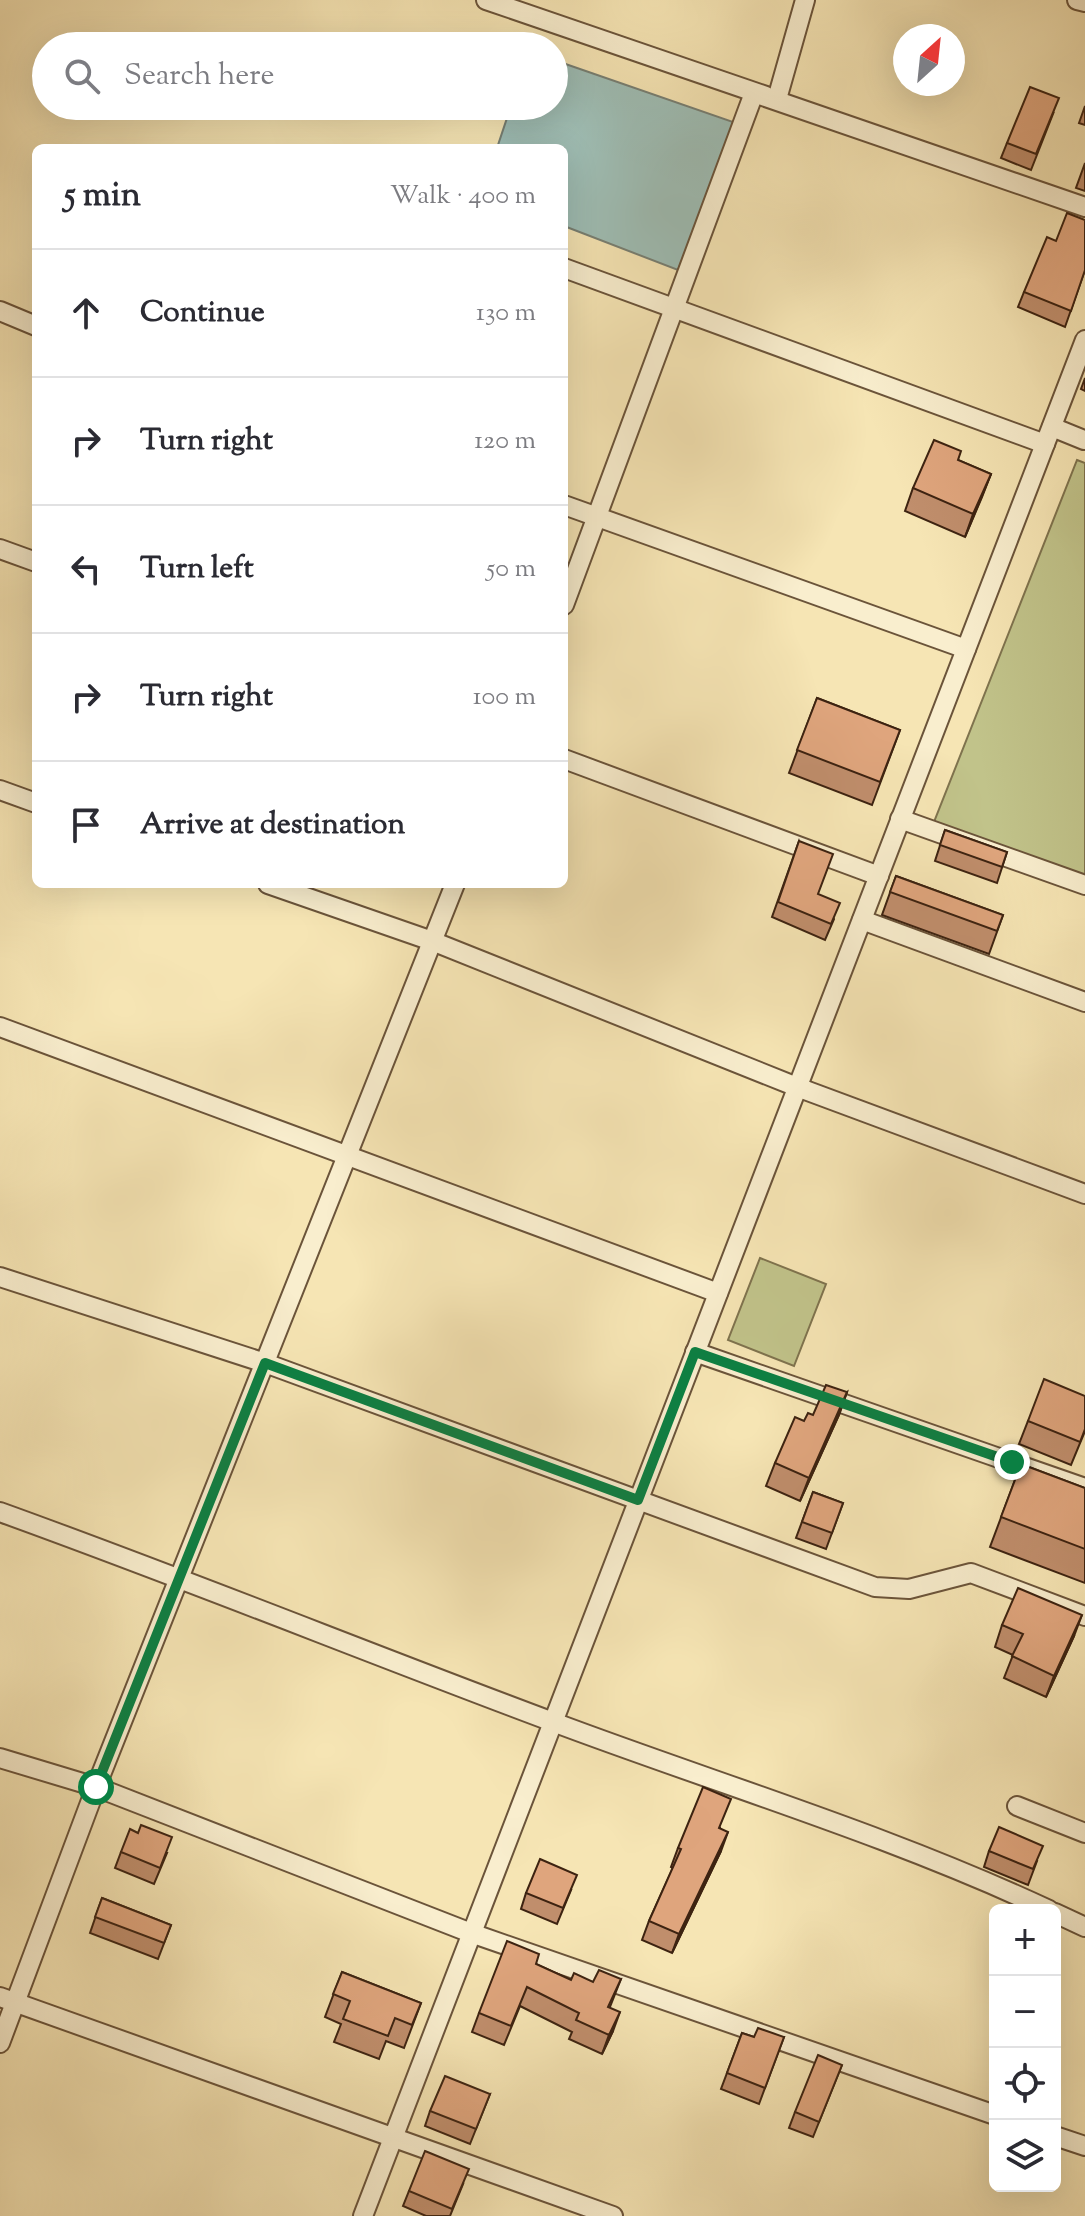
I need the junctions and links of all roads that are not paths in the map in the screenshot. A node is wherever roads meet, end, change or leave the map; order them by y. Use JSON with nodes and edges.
{"nodes":[{"id":1,"x":805,"y":0,"type":"edge"},
{"id":2,"x":1077,"y":0,"type":"edge"},
{"id":3,"x":493,"y":1,"type":"edge"},
{"id":4,"x":1085,"y":2,"type":"edge"},
{"id":5,"x":754,"y":93,"type":"junction"},
{"id":6,"x":777,"y":99,"type":"junction"},
{"id":7,"x":1085,"y":207,"type":"edge"},
{"id":8,"x":568,"y":269,"type":"edge"},
{"id":9,"x":674,"y":307,"type":"junction"},
{"id":10,"x":0,"y":311,"type":"edge"},
{"id":11,"x":32,"y":324,"type":"edge"},
{"id":12,"x":1085,"y":340,"type":"edge"},
{"id":13,"x":1048,"y":436,"type":"junction"},
{"id":14,"x":1084,"y":440,"type":"edge"},
{"id":15,"x":568,"y":506,"type":"edge"},
{"id":16,"x":597,"y":515,"type":"junction"},
{"id":17,"x":0,"y":549,"type":"edge"},
{"id":18,"x":32,"y":561,"type":"edge"},
{"id":19,"x":568,"y":594,"type":"edge"},
{"id":20,"x":966,"y":649,"type":"junction"},
{"id":21,"x":568,"y":760,"type":"edge"},
{"id":22,"x":0,"y":790,"type":"edge"},
{"id":23,"x":32,"y":802,"type":"edge"},
{"id":24,"x":900,"y":819,"type":"junction"},
{"id":25,"x":879,"y":876,"type":"junction"},
{"id":26,"x":1085,"y":885,"type":"edge"},
{"id":27,"x":280,"y":888,"type":"edge"},
{"id":28,"x":453,"y":888,"type":"edge"},
{"id":29,"x":862,"y":920,"type":"junction"},
{"id":30,"x":432,"y":941,"type":"junction"},
{"id":31,"x":1085,"y":1002,"type":"edge"},
{"id":32,"x":0,"y":1027,"type":"edge"},
{"id":33,"x":797,"y":1087,"type":"junction"},
{"id":34,"x":348,"y":1154,"type":"junction"},
{"id":35,"x":1085,"y":1194,"type":"edge"},
{"id":36,"x":0,"y":1277,"type":"edge"},
{"id":37,"x":718,"y":1293,"type":"junction"},
{"id":38,"x":695,"y":1352,"type":"junction"},
{"id":39,"x":265,"y":1363,"type":"junction"},
{"id":40,"x":1085,"y":1488,"type":"edge"},
{"id":41,"x":638,"y":1500,"type":"junction"},
{"id":42,"x":0,"y":1512,"type":"edge"},
{"id":43,"x":181,"y":1577,"type":"junction"},
{"id":44,"x":1085,"y":1616,"type":"edge"},
{"id":45,"x":552,"y":1722,"type":"junction"},
{"id":46,"x":0,"y":1758,"type":"edge"},
{"id":47,"x":96,"y":1787,"type":"junction"},
{"id":48,"x":1017,"y":1806,"type":"dead end"},
{"id":49,"x":1085,"y":1833,"type":"edge"},
{"id":50,"x":1035,"y":1904,"type":"edge"},
{"id":51,"x":1061,"y":1916,"type":"edge"},
{"id":52,"x":1085,"y":1927,"type":"edge"},
{"id":53,"x":471,"y":1933,"type":"junction"},
{"id":54,"x":8,"y":1999,"type":"edge"},
{"id":55,"x":0,"y":2043,"type":"edge"},
{"id":56,"x":989,"y":2113,"type":"edge"},
{"id":57,"x":1061,"y":2138,"type":"edge"},
{"id":58,"x":393,"y":2139,"type":"junction"},
{"id":59,"x":1085,"y":2146,"type":"edge"},
{"id":60,"x":363,"y":2216,"type":"edge"},
{"id":61,"x":613,"y":2216,"type":"edge"}],
"edges":[{"from":1,"to":6,"type":"street"},
{"from":2,"to":4,"type":"street"},
{"from":3,"to":6,"type":"street"},
{"from":5,"to":6,"type":"street"},
{"from":5,"to":7,"type":"street"},
{"from":5,"to":9,"type":"street"},
{"from":8,"to":9,"type":"street"},
{"from":9,"to":13,"type":"street"},
{"from":9,"to":16,"type":"street"},
{"from":10,"to":11,"type":"street"},
{"from":12,"to":13,"type":"street"},
{"from":13,"to":14,"type":"street"},
{"from":13,"to":20,"type":"street"},
{"from":15,"to":16,"type":"street"},
{"from":16,"to":19,"type":"street"},
{"from":16,"to":20,"type":"street"},
{"from":17,"to":18,"type":"street"},
{"from":20,"to":24,"type":"street"},
{"from":21,"to":25,"type":"street"},
{"from":22,"to":23,"type":"street"},
{"from":24,"to":25,"type":"street"},
{"from":24,"to":26,"type":"street"},
{"from":25,"to":29,"type":"street"},
{"from":27,"to":30,"type":"street"},
{"from":28,"to":30,"type":"street"},
{"from":29,"to":31,"type":"street"},
{"from":29,"to":33,"type":"street"},
{"from":30,"to":33,"type":"street"},
{"from":30,"to":34,"type":"street"},
{"from":32,"to":34,"type":"street"},
{"from":33,"to":35,"type":"street"},
{"from":33,"to":37,"type":"street"},
{"from":34,"to":37,"type":"street"},
{"from":34,"to":39,"type":"street"},
{"from":36,"to":39,"type":"street"},
{"from":37,"to":38,"type":"street"},
{"from":38,"to":40,"type":"street"},
{"from":38,"to":41,"type":"street"},
{"from":39,"to":41,"type":"street"},
{"from":39,"to":43,"type":"street"},
{"from":41,"to":44,"type":"street"},
{"from":41,"to":45,"type":"street"},
{"from":42,"to":43,"type":"street"},
{"from":43,"to":45,"type":"street"},
{"from":43,"to":47,"type":"street"},
{"from":45,"to":50,"type":"street"},
{"from":45,"to":53,"type":"street"},
{"from":46,"to":47,"type":"street"},
{"from":47,"to":53,"type":"street"},
{"from":47,"to":54,"type":"street"},
{"from":48,"to":49,"type":"street"},
{"from":51,"to":52,"type":"street"},
{"from":53,"to":56,"type":"street"},
{"from":53,"to":58,"type":"street"},
{"from":54,"to":55,"type":"street"},
{"from":54,"to":58,"type":"street"},
{"from":57,"to":59,"type":"street"},
{"from":58,"to":60,"type":"street"},
{"from":58,"to":61,"type":"street"}]}
